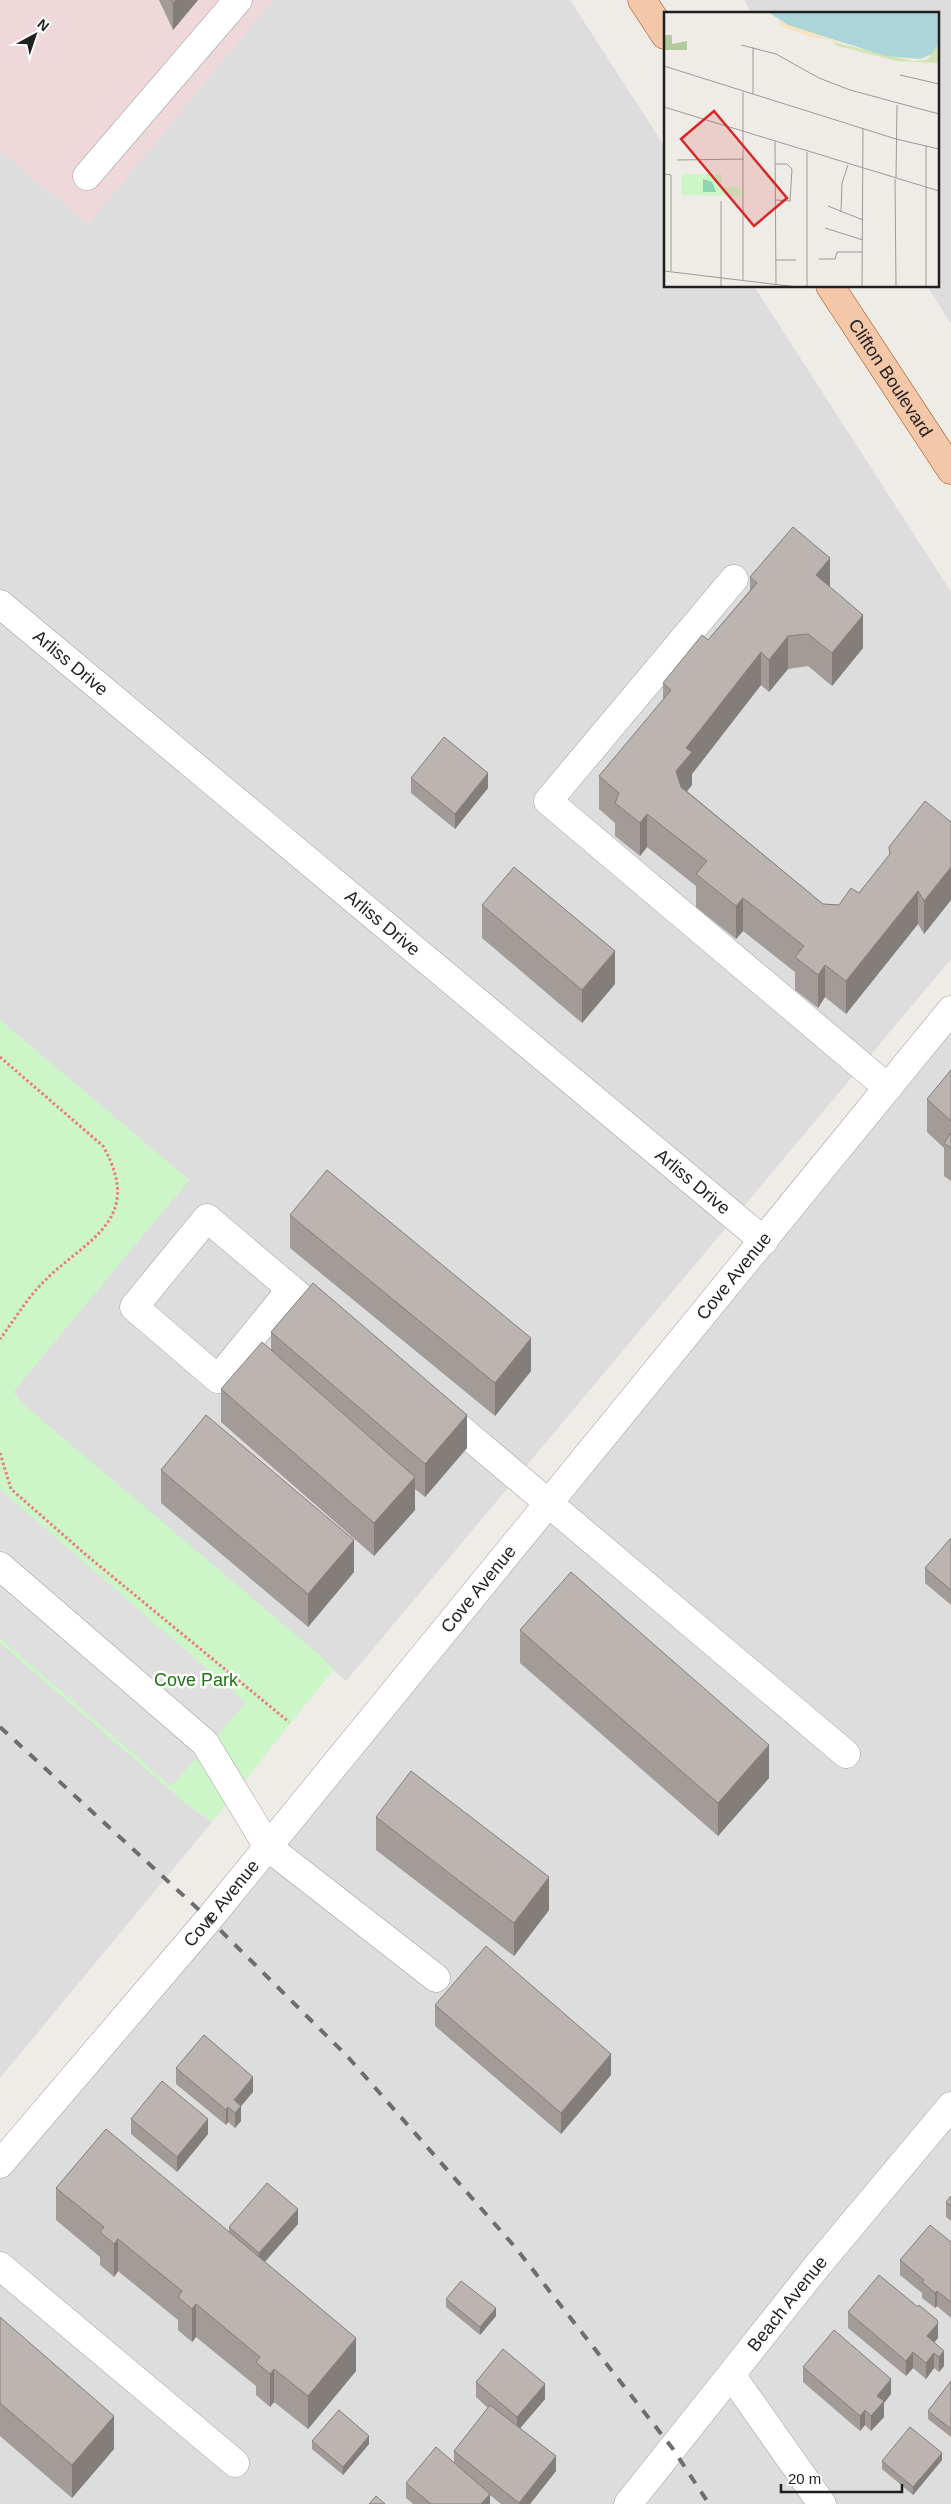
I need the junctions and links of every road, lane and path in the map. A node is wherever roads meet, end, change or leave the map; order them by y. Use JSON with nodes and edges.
{"nodes":[{"id":1,"x":238,"y":0,"type":"edge"},
{"id":2,"x":642,"y":0,"type":"edge"},
{"id":3,"x":664,"y":33,"type":"edge"},
{"id":4,"x":88,"y":176,"type":"dead end"},
{"id":5,"x":831,"y":288,"type":"edge"},
{"id":6,"x":951,"y":470,"type":"edge"},
{"id":7,"x":734,"y":579,"type":"dead end"},
{"id":8,"x":0,"y":604,"type":"edge"},
{"id":9,"x":951,"y":1010,"type":"edge"},
{"id":10,"x":0,"y":1058,"type":"edge"},
{"id":11,"x":888,"y":1088,"type":"junction"},
{"id":12,"x":764,"y":1241,"type":"junction"},
{"id":13,"x":291,"y":1288,"type":"junction"},
{"id":14,"x":0,"y":1339,"type":"edge"},
{"id":15,"x":352,"y":1339,"type":"edge"},
{"id":16,"x":420,"y":1395,"type":"edge"},
{"id":17,"x":0,"y":1453,"type":"edge"},
{"id":18,"x":549,"y":1503,"type":"junction"},
{"id":19,"x":0,"y":1566,"type":"edge"},
{"id":20,"x":289,"y":1722,"type":"dead end"},
{"id":21,"x":846,"y":1754,"type":"dead end"},
{"id":22,"x":268,"y":1847,"type":"junction"},
{"id":23,"x":436,"y":1978,"type":"dead end"},
{"id":24,"x":951,"y":2106,"type":"edge"},
{"id":25,"x":0,"y":2164,"type":"edge"},
{"id":26,"x":0,"y":2266,"type":"edge"},
{"id":27,"x":732,"y":2376,"type":"junction"},
{"id":28,"x":235,"y":2463,"type":"dead end"},
{"id":29,"x":628,"y":2504,"type":"edge"},
{"id":30,"x":822,"y":2504,"type":"edge"}],
"edges":[{"from":1,"to":4,"type":"street"},
{"from":2,"to":3,"type":"main road"},
{"from":5,"to":6,"type":"main road","name":"Clifton Boulevard"},
{"from":7,"to":11,"type":"street"},
{"from":8,"to":12,"type":"street","name":"Arliss Drive"},
{"from":9,"to":11,"type":"street","name":"Cove Avenue"},
{"from":10,"to":14,"type":"path"},
{"from":11,"to":12,"type":"street","name":"Cove Avenue"},
{"from":12,"to":18,"type":"street","name":"Cove Avenue"},
{"from":13,"to":13,"type":"street"},
{"from":13,"to":15,"type":"street"},
{"from":16,"to":18,"type":"street"},
{"from":17,"to":20,"type":"path"},
{"from":18,"to":21,"type":"street"},
{"from":18,"to":22,"type":"street","name":"Cove Avenue"},
{"from":19,"to":22,"type":"street"},
{"from":22,"to":23,"type":"street"},
{"from":22,"to":25,"type":"street","name":"Cove Avenue"},
{"from":24,"to":27,"type":"street","name":"Beach Avenue"},
{"from":26,"to":28,"type":"street"},
{"from":27,"to":29,"type":"street","name":"Beach Avenue"},
{"from":27,"to":30,"type":"street"}]}
